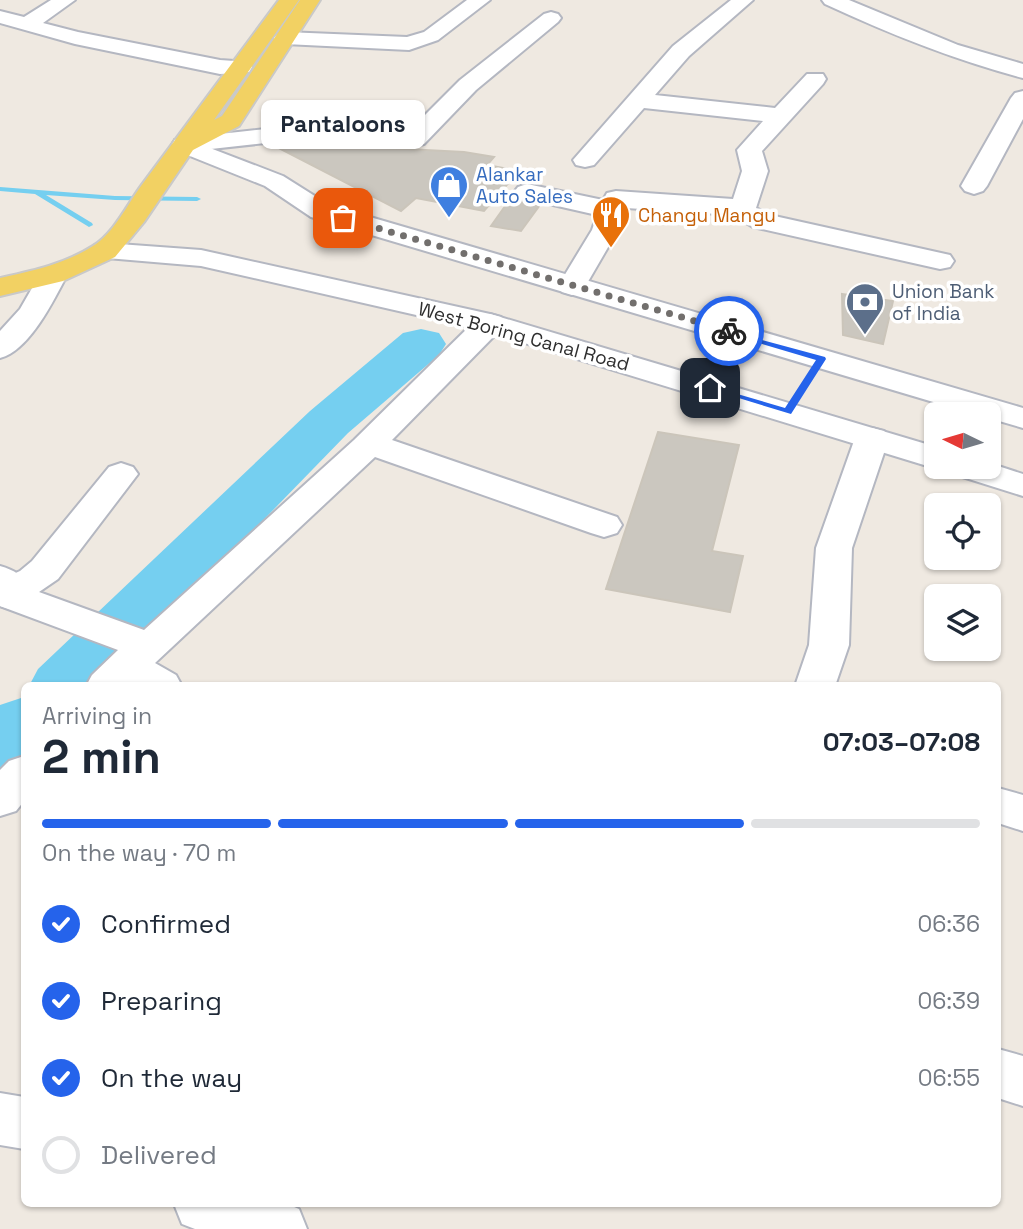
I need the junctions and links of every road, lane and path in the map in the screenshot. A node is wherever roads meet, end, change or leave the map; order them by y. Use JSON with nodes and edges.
{"nodes":[{"id":1,"x":65,"y":0,"type":"edge"},
{"id":2,"x":289,"y":0,"type":"edge"},
{"id":3,"x":310,"y":0,"type":"edge"},
{"id":4,"x":480,"y":0,"type":"edge"},
{"id":5,"x":743,"y":0,"type":"edge"},
{"id":6,"x":832,"y":0,"type":"edge"},
{"id":7,"x":0,"y":17,"type":"edge"},
{"id":8,"x":551,"y":18,"type":"dead end"},
{"id":9,"x":27,"y":24,"type":"junction"},
{"id":10,"x":281,"y":45,"type":"junction"},
{"id":11,"x":389,"y":64,"type":"dead end"},
{"id":12,"x":241,"y":67,"type":"junction"},
{"id":13,"x":1023,"y":71,"type":"edge"},
{"id":14,"x":815,"y":79,"type":"dead end"},
{"id":15,"x":1023,"y":98,"type":"edge"},
{"id":16,"x":637,"y":100,"type":"junction"},
{"id":17,"x":779,"y":116,"type":"junction"},
{"id":18,"x":184,"y":145,"type":"junction"},
{"id":19,"x":584,"y":160,"type":"dead end"},
{"id":20,"x":974,"y":186,"type":"dead end"},
{"id":21,"x":527,"y":192,"type":"dead end"},
{"id":22,"x":743,"y":208,"type":"junction"},
{"id":23,"x":612,"y":210,"type":"junction"},
{"id":24,"x":105,"y":251,"type":"junction"},
{"id":25,"x":940,"y":261,"type":"dead end"},
{"id":26,"x":54,"y":275,"type":"junction"},
{"id":27,"x":572,"y":286,"type":"junction"},
{"id":28,"x":0,"y":287,"type":"edge"},
{"id":29,"x":490,"y":323,"type":"junction"},
{"id":30,"x":0,"y":349,"type":"edge"},
{"id":31,"x":805,"y":385,"type":"junction"},
{"id":32,"x":1023,"y":418,"type":"edge"},
{"id":33,"x":872,"y":438,"type":"junction"},
{"id":34,"x":370,"y":444,"type":"junction"},
{"id":35,"x":924,"y":454,"type":"edge"},
{"id":36,"x":121,"y":474,"type":"dead end"},
{"id":37,"x":1001,"y":478,"type":"edge"},
{"id":38,"x":1023,"y":485,"type":"edge"},
{"id":39,"x":604,"y":525,"type":"dead end"},
{"id":40,"x":8,"y":588,"type":"edge"},
{"id":41,"x":117,"y":651,"type":"edge"},
{"id":42,"x":157,"y":682,"type":"edge"},
{"id":43,"x":816,"y":682,"type":"edge"},
{"id":44,"x":21,"y":776,"type":"edge"},
{"id":45,"x":0,"y":799,"type":"edge"},
{"id":46,"x":1001,"y":807,"type":"edge"},
{"id":47,"x":1023,"y":813,"type":"edge"},
{"id":48,"x":1001,"y":1075,"type":"edge"},
{"id":49,"x":1023,"y":1081,"type":"edge"},
{"id":50,"x":0,"y":1119,"type":"edge"},
{"id":51,"x":21,"y":1122,"type":"edge"},
{"id":52,"x":211,"y":1207,"type":"edge"},
{"id":53,"x":279,"y":1229,"type":"edge"}],
"edges":[{"from":1,"to":9,"type":"street"},
{"from":2,"to":12,"type":"main road"},
{"from":3,"to":10,"type":"main road"},
{"from":4,"to":10,"type":"street"},
{"from":5,"to":16,"type":"street"},
{"from":6,"to":13,"type":"street"},
{"from":7,"to":9,"type":"street"},
{"from":8,"to":18,"type":"street"},
{"from":9,"to":12,"type":"street"},
{"from":10,"to":11,"type":"street"},
{"from":10,"to":18,"type":"main road"},
{"from":12,"to":18,"type":"main road"},
{"from":14,"to":17,"type":"street"},
{"from":15,"to":20,"type":"street"},
{"from":16,"to":17,"type":"street"},
{"from":16,"to":19,"type":"street"},
{"from":17,"to":22,"type":"street"},
{"from":18,"to":24,"type":"main road"},
{"from":18,"to":27,"type":"street"},
{"from":21,"to":23,"type":"street"},
{"from":22,"to":23,"type":"street"},
{"from":22,"to":25,"type":"street"},
{"from":23,"to":27,"type":"street"},
{"from":24,"to":26,"type":"main road"},
{"from":24,"to":29,"type":"street","name":"West Boring Canal Road"},
{"from":26,"to":28,"type":"main road"},
{"from":26,"to":30,"type":"street"},
{"from":27,"to":31,"type":"street"},
{"from":29,"to":31,"type":"street","name":"West Boring Canal Road"},
{"from":29,"to":34,"type":"street"},
{"from":31,"to":32,"type":"street"},
{"from":31,"to":33,"type":"street","name":"West Boring Canal Road"},
{"from":33,"to":35,"type":"street","name":"West Boring Canal Road"},
{"from":33,"to":43,"type":"street"},
{"from":34,"to":39,"type":"street"},
{"from":34,"to":41,"type":"street"},
{"from":36,"to":40,"type":"street"},
{"from":37,"to":38,"type":"street"},
{"from":40,"to":41,"type":"street"},
{"from":41,"to":42,"type":"street"},
{"from":44,"to":45,"type":"street"},
{"from":46,"to":47,"type":"street"},
{"from":48,"to":49,"type":"street"},
{"from":50,"to":51,"type":"street"},
{"from":52,"to":53,"type":"street"}]}
